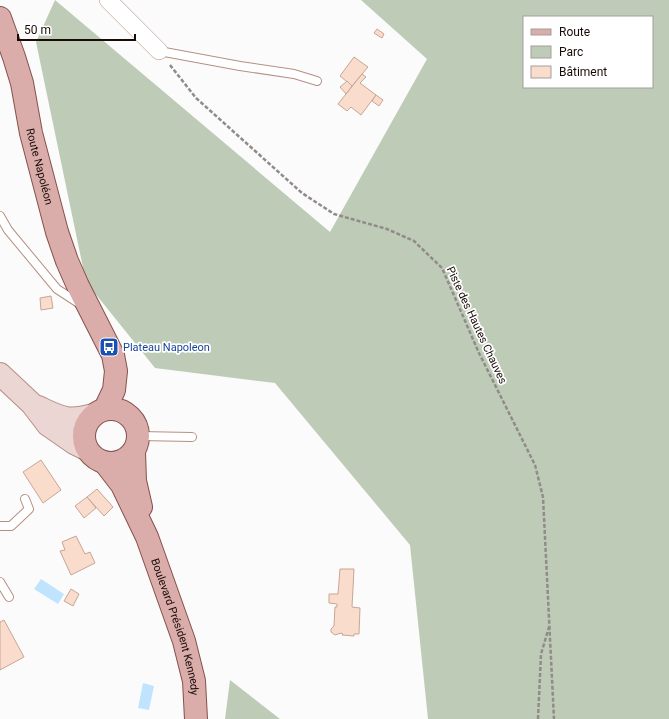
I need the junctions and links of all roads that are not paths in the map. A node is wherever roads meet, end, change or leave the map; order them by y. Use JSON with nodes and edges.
{"nodes":[{"id":1,"x":108,"y":0,"type":"edge"},
{"id":2,"x":0,"y":18,"type":"edge"},
{"id":3,"x":159,"y":51,"type":"joint"},
{"id":4,"x":317,"y":81,"type":"dead end"},
{"id":5,"x":0,"y":216,"type":"edge"},
{"id":6,"x":91,"y":311,"type":"junction"},
{"id":7,"x":0,"y":374,"type":"edge"},
{"id":8,"x":32,"y":404,"type":"junction"},
{"id":9,"x":99,"y":412,"type":"junction"},
{"id":10,"x":134,"y":435,"type":"junction"},
{"id":11,"x":192,"y":437,"type":"dead end"},
{"id":12,"x":86,"y":449,"type":"junction"},
{"id":13,"x":105,"y":463,"type":"junction"},
{"id":14,"x":25,"y":500,"type":"dead end"},
{"id":15,"x":0,"y":526,"type":"edge"},
{"id":16,"x":148,"y":537,"type":"junction"},
{"id":17,"x":0,"y":582,"type":"edge"},
{"id":18,"x":10,"y":597,"type":"dead end"},
{"id":19,"x":196,"y":719,"type":"edge"}],
"edges":[{"from":1,"to":3,"type":"street"},
{"from":2,"to":6,"type":"main road","name":"Route Napoléon"},
{"from":3,"to":4,"type":"lane"},
{"from":5,"to":6,"type":"lane"},
{"from":6,"to":9,"type":"main road","name":"Route Napoléon"},
{"from":6,"to":10,"type":"main road","name":"Route Napoléon"},
{"from":7,"to":8,"type":"main road"},
{"from":8,"to":9,"type":"main road"},
{"from":8,"to":12,"type":"main road"},
{"from":9,"to":10,"type":"main road"},
{"from":9,"to":12,"type":"main road"},
{"from":10,"to":11,"type":"lane"},
{"from":10,"to":13,"type":"main road"},
{"from":10,"to":16,"type":"main road","name":"Boulevard Président Kennedy"},
{"from":12,"to":13,"type":"main road"},
{"from":13,"to":16,"type":"main road","name":"Boulevard Président Kennedy"},
{"from":14,"to":15,"type":"lane"},
{"from":16,"to":19,"type":"main road","name":"Boulevard Président Kennedy"},
{"from":17,"to":18,"type":"lane"}]}
